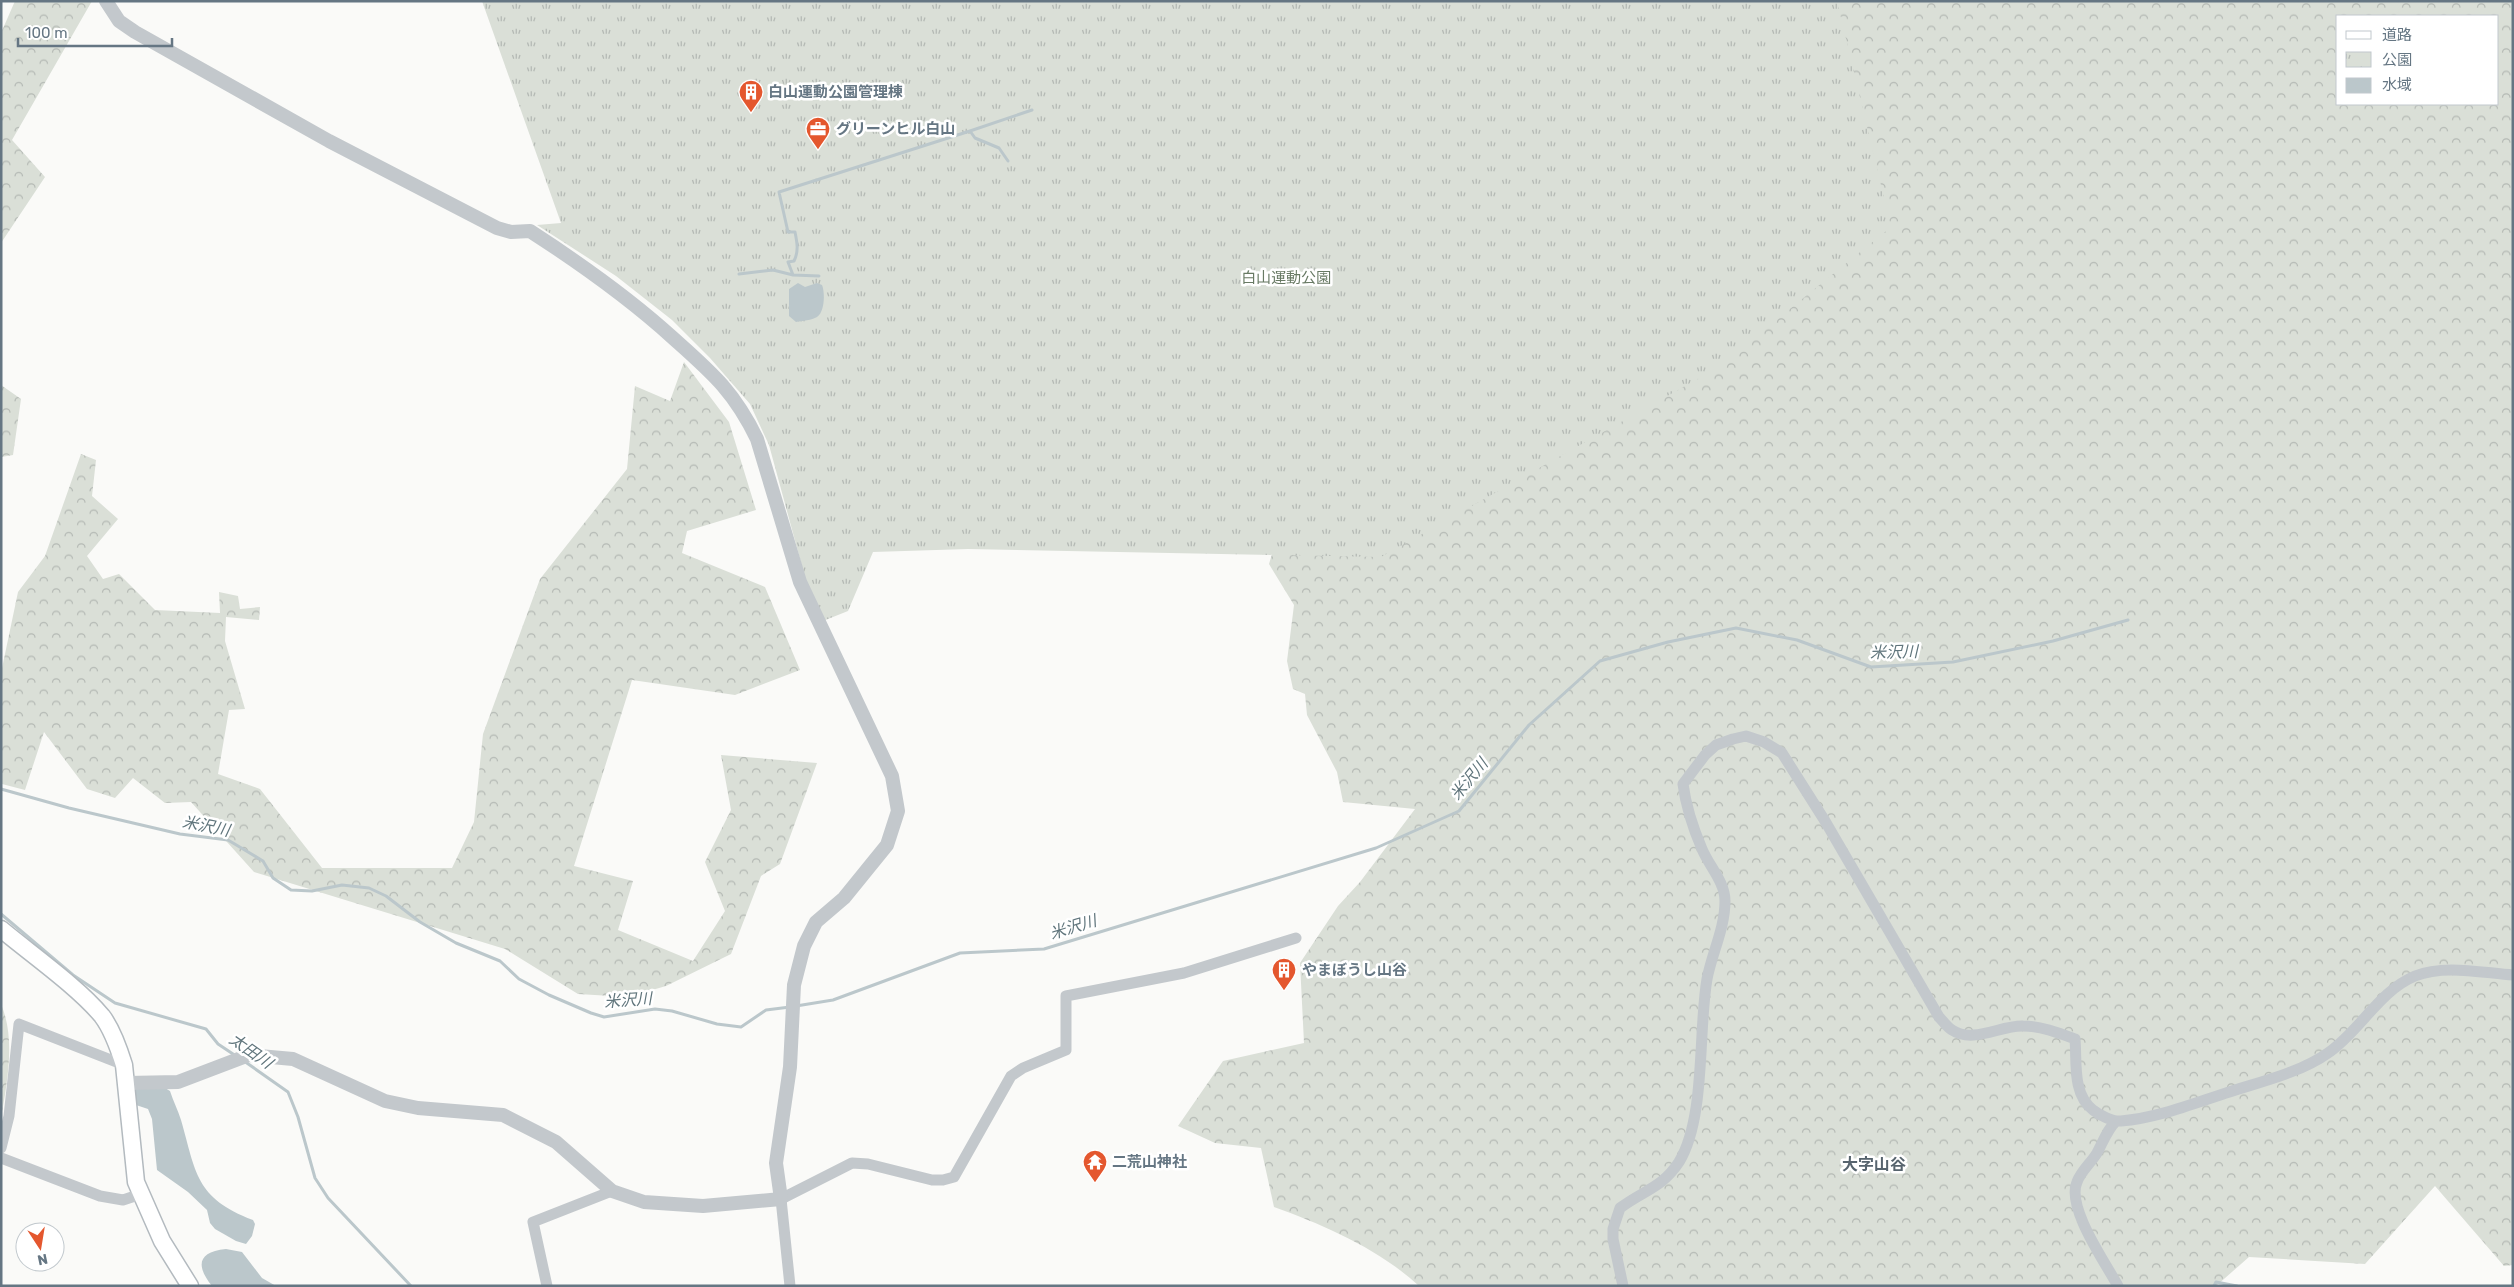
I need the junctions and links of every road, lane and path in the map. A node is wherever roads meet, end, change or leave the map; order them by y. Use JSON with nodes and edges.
{"nodes":[{"id":1,"x":106,"y":1,"type":"edge"},
{"id":2,"x":1,"y":930,"type":"edge"},
{"id":3,"x":1296,"y":938,"type":"dead end"},
{"id":4,"x":2513,"y":975,"type":"edge"},
{"id":5,"x":124,"y":1065,"type":"junction"},
{"id":6,"x":127,"y":1082,"type":"junction"},
{"id":7,"x":2116,"y":1121,"type":"junction"},
{"id":8,"x":1,"y":1148,"type":"edge"},
{"id":9,"x":1,"y":1158,"type":"edge"},
{"id":10,"x":612,"y":1191,"type":"junction"},
{"id":11,"x":141,"y":1194,"type":"junction"},
{"id":12,"x":781,"y":1200,"type":"junction"},
{"id":13,"x":190,"y":1286,"type":"edge"},
{"id":14,"x":547,"y":1286,"type":"edge"},
{"id":15,"x":790,"y":1286,"type":"edge"},
{"id":16,"x":1623,"y":1286,"type":"edge"},
{"id":17,"x":2118,"y":1286,"type":"edge"}],
"edges":[{"from":1,"to":12,"type":"street"},
{"from":2,"to":5,"type":"main road"},
{"from":3,"to":12,"type":"street"},
{"from":4,"to":7,"type":"street"},
{"from":5,"to":6,"type":"main road"},
{"from":5,"to":8,"type":"street"},
{"from":6,"to":10,"type":"street"},
{"from":6,"to":11,"type":"main road"},
{"from":7,"to":16,"type":"street"},
{"from":7,"to":17,"type":"street"},
{"from":9,"to":11,"type":"street"},
{"from":10,"to":12,"type":"street"},
{"from":10,"to":14,"type":"street"},
{"from":11,"to":13,"type":"main road"},
{"from":12,"to":15,"type":"street"}]}
